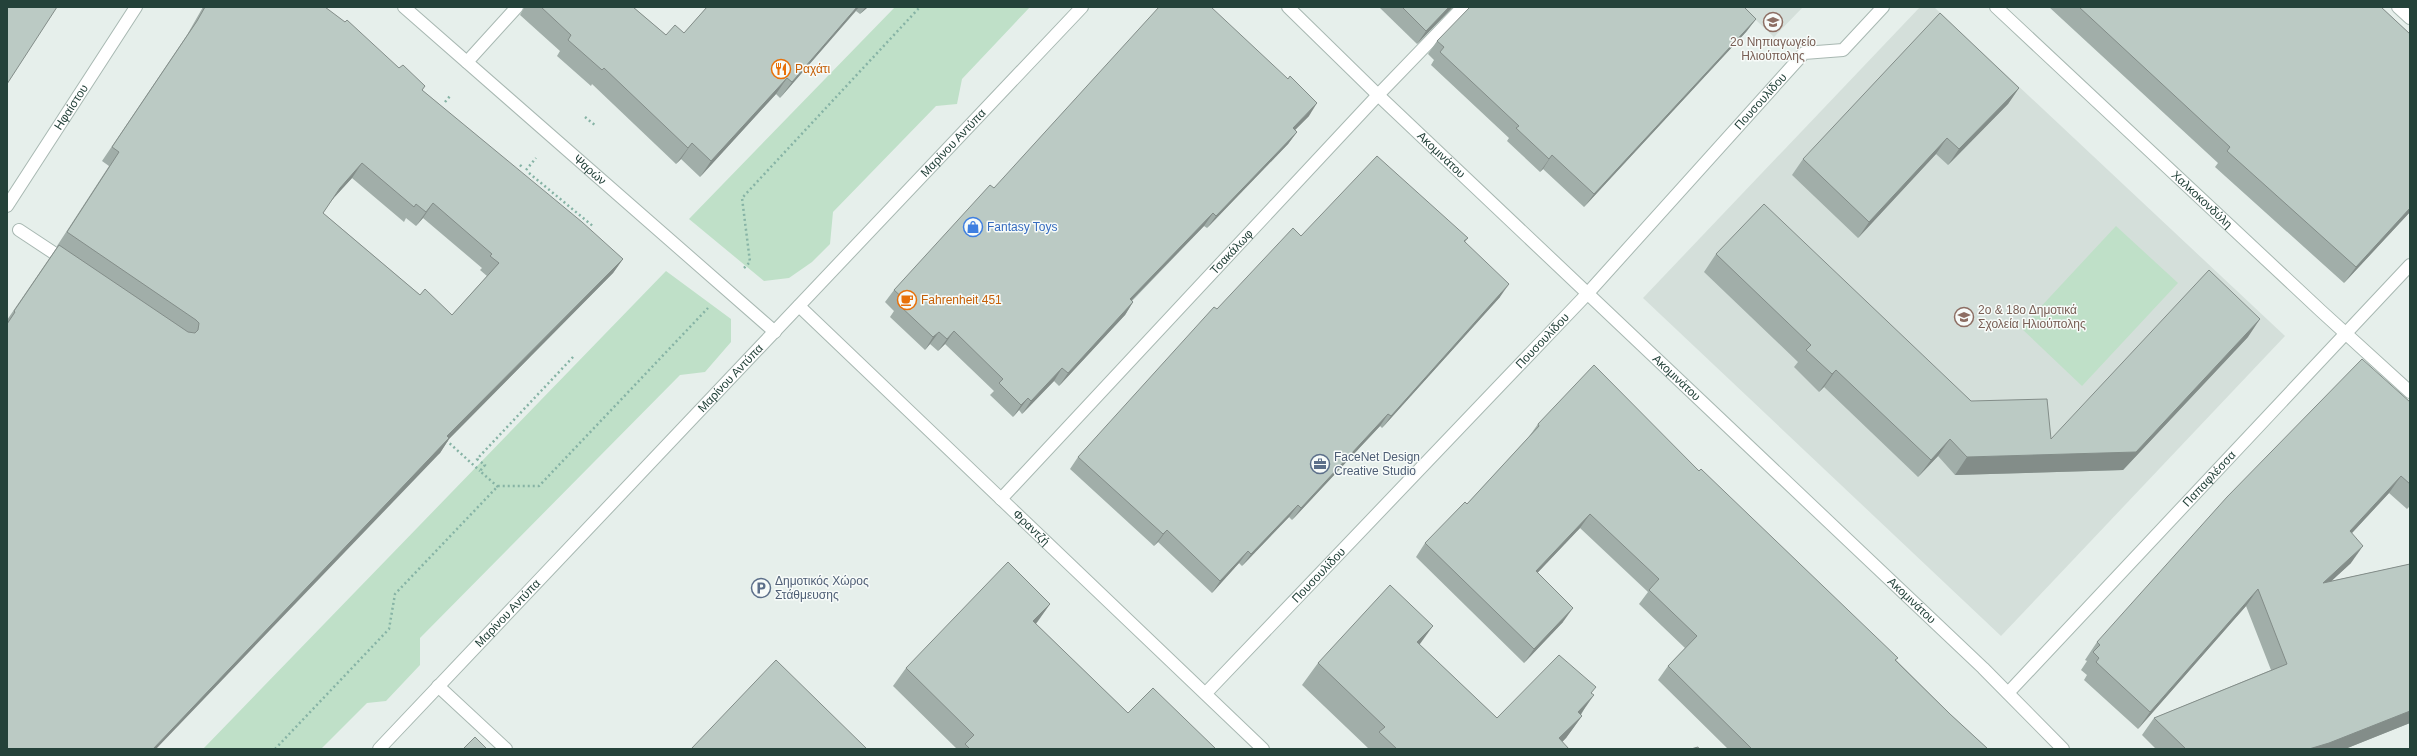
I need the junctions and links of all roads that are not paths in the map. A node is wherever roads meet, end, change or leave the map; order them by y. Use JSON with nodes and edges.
{"nodes":[{"id":1,"x":136,"y":7,"type":"edge"},
{"id":2,"x":404,"y":7,"type":"edge"},
{"id":3,"x":517,"y":7,"type":"edge"},
{"id":4,"x":1082,"y":7,"type":"edge"},
{"id":5,"x":1288,"y":7,"type":"edge"},
{"id":6,"x":1463,"y":7,"type":"edge"},
{"id":7,"x":1883,"y":7,"type":"edge"},
{"id":8,"x":1996,"y":7,"type":"edge"},
{"id":9,"x":2398,"y":7,"type":"edge"},
{"id":10,"x":2410,"y":18,"type":"edge"},
{"id":11,"x":467,"y":62,"type":"junction"},
{"id":12,"x":1378,"y":95,"type":"junction"},
{"id":13,"x":7,"y":206,"type":"edge"},
{"id":14,"x":19,"y":230,"type":"dead end"},
{"id":15,"x":2410,"y":265,"type":"edge"},
{"id":16,"x":79,"y":270,"type":"edge"},
{"id":17,"x":1588,"y":293,"type":"junction"},
{"id":18,"x":799,"y":306,"type":"junction"},
{"id":19,"x":775,"y":332,"type":"junction"},
{"id":20,"x":2345,"y":334,"type":"junction"},
{"id":21,"x":2410,"y":392,"type":"edge"},
{"id":22,"x":1001,"y":499,"type":"junction"},
{"id":23,"x":438,"y":686,"type":"junction"},
{"id":24,"x":1206,"y":693,"type":"junction"},
{"id":25,"x":2008,"y":693,"type":"junction"},
{"id":26,"x":378,"y":749,"type":"edge"},
{"id":27,"x":506,"y":749,"type":"edge"},
{"id":28,"x":1263,"y":749,"type":"edge"},
{"id":29,"x":2063,"y":749,"type":"edge"}],
"edges":[{"from":1,"to":13,"type":"street","name":"Ηφαίστου"},
{"from":2,"to":11,"type":"street","name":"Ψαρών"},
{"from":3,"to":11,"type":"street"},
{"from":4,"to":18,"type":"street","name":"Μαρίνου Αντύπα"},
{"from":5,"to":12,"type":"street","name":"Ακομινάτου"},
{"from":6,"to":12,"type":"street","name":"Τσακάλωφ"},
{"from":7,"to":17,"type":"street","name":"Πουσουλίδου"},
{"from":8,"to":20,"type":"street","name":"Χαλκοκονδύλη"},
{"from":9,"to":10,"type":"street"},
{"from":11,"to":19,"type":"street","name":"Ψαρών"},
{"from":12,"to":17,"type":"street","name":"Ακομινάτου"},
{"from":12,"to":22,"type":"street","name":"Τσακάλωφ"},
{"from":14,"to":16,"type":"street"},
{"from":15,"to":20,"type":"street","name":"Παπαφλέσσα"},
{"from":17,"to":24,"type":"street","name":"Πουσουλίδου"},
{"from":17,"to":25,"type":"street","name":"Ακομινάτου"},
{"from":18,"to":19,"type":"street","name":"Μαρίνου Αντύπα"},
{"from":18,"to":22,"type":"street","name":"Φραντζή"},
{"from":19,"to":23,"type":"street","name":"Μαρίνου Αντύπα"},
{"from":20,"to":21,"type":"street","name":"Χαλκοκονδύλη"},
{"from":20,"to":25,"type":"street","name":"Παπαφλέσσα"},
{"from":22,"to":24,"type":"street","name":"Φραντζή"},
{"from":23,"to":26,"type":"street","name":"Μαρίνου Αντύπα"},
{"from":23,"to":27,"type":"street"},
{"from":24,"to":28,"type":"street","name":"Φραντζή"},
{"from":25,"to":29,"type":"street","name":"Ακομινάτου"}]}
